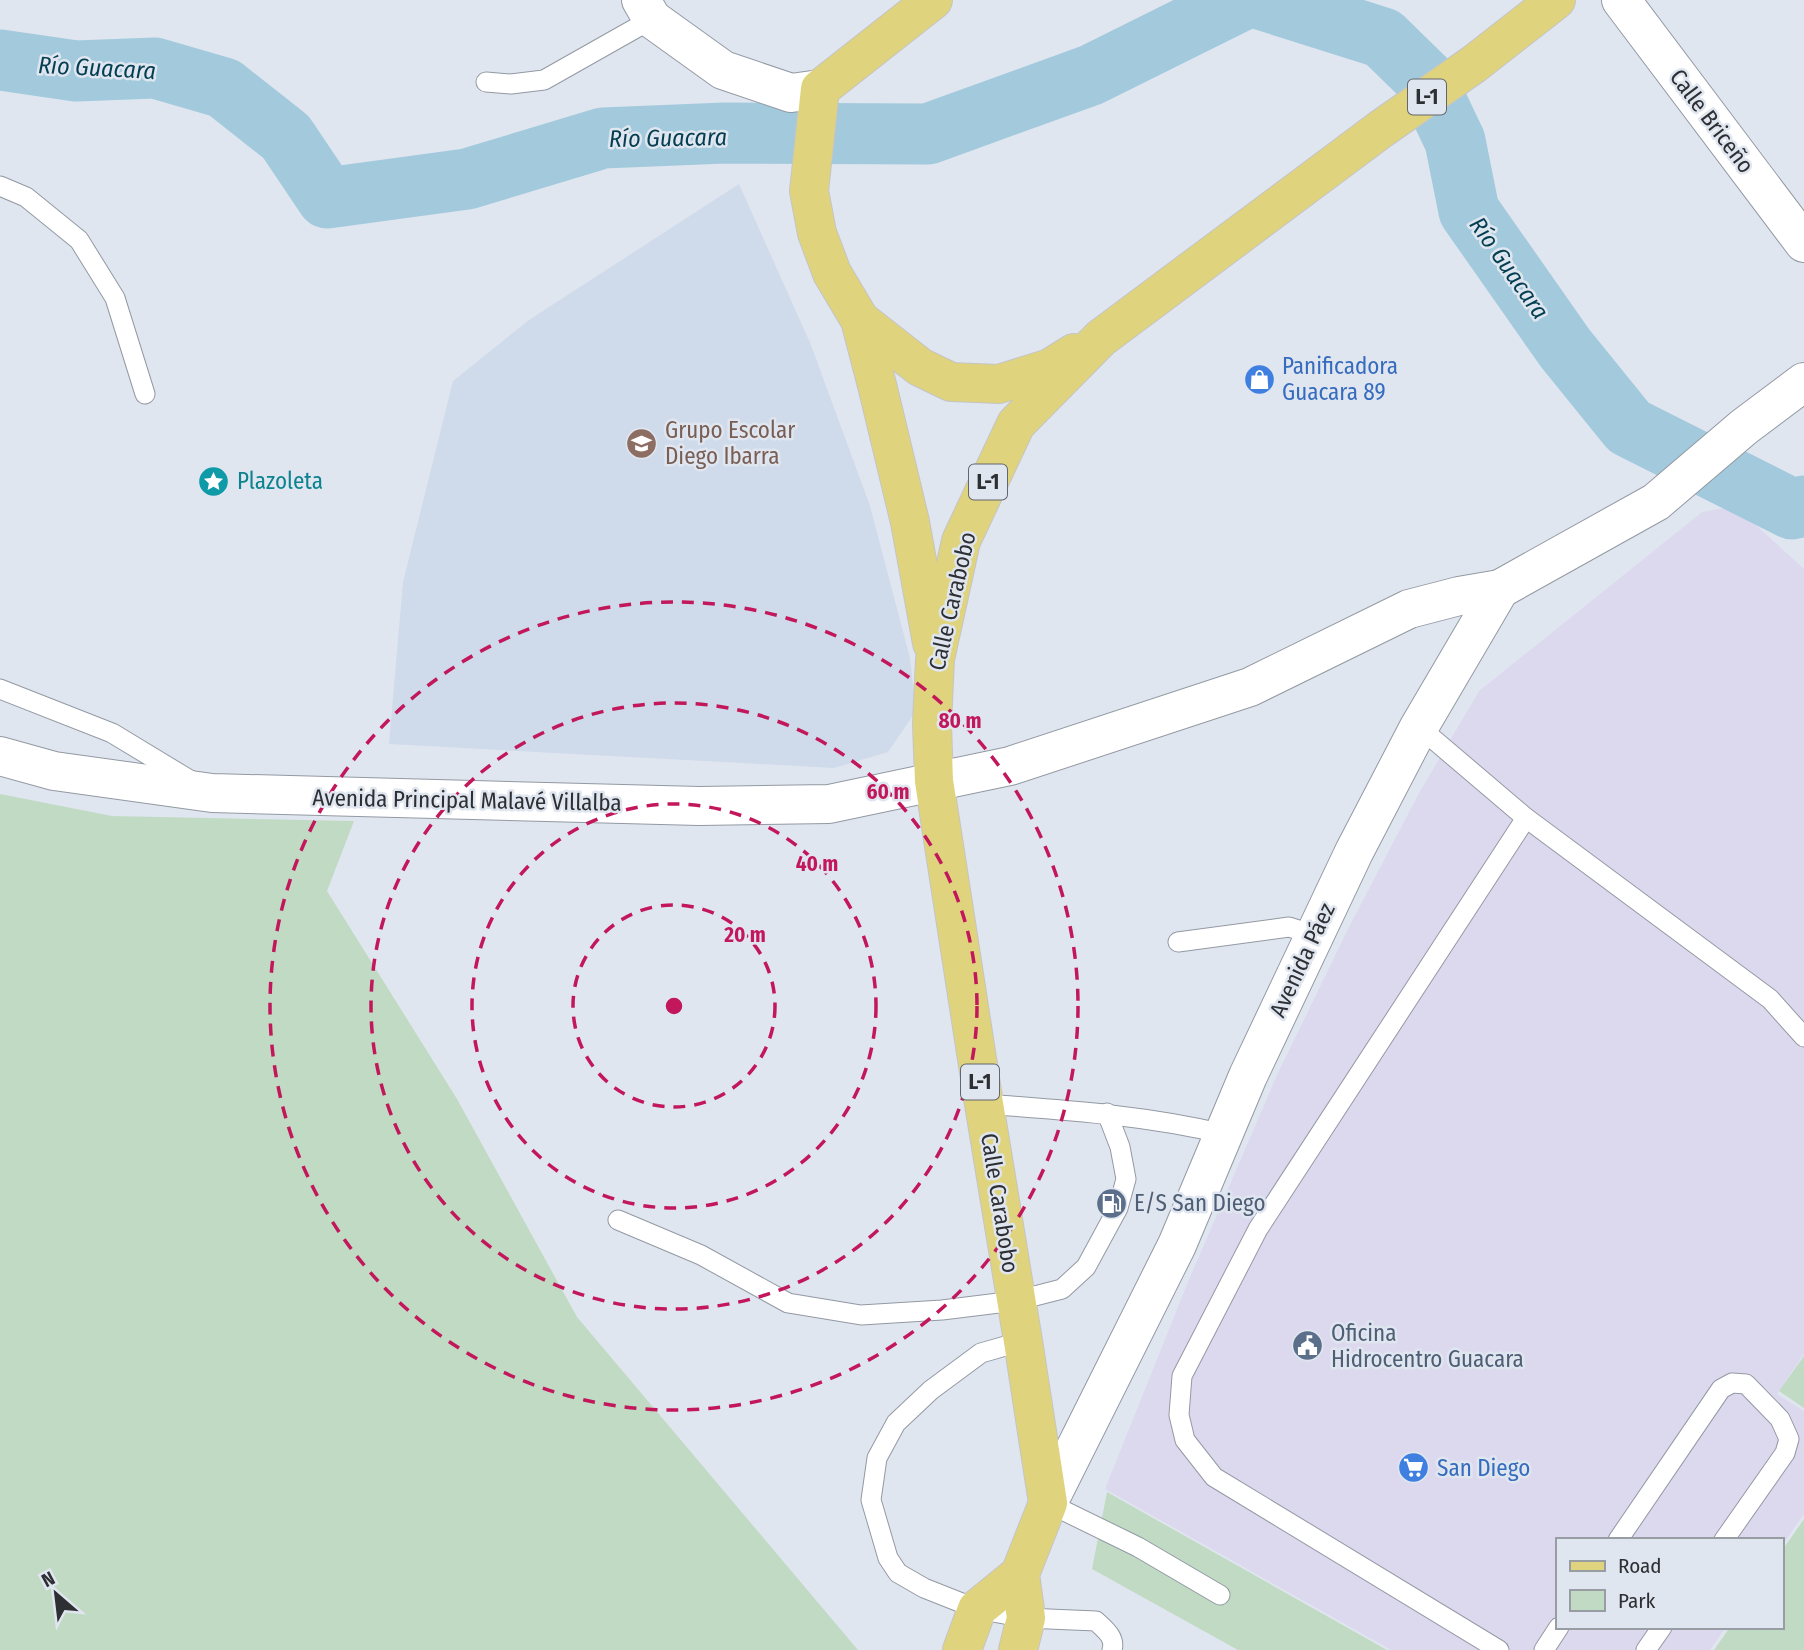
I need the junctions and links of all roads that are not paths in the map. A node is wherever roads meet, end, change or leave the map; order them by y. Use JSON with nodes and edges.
{"nodes":[{"id":1,"x":933,"y":0,"type":"edge"},
{"id":2,"x":1556,"y":0,"type":"edge"},
{"id":3,"x":1621,"y":0,"type":"edge"},
{"id":4,"x":647,"y":9,"type":"edge"},
{"id":5,"x":486,"y":82,"type":"dead end"},
{"id":6,"x":819,"y":103,"type":"junction"},
{"id":7,"x":0,"y":186,"type":"edge"},
{"id":8,"x":1804,"y":243,"type":"edge"},
{"id":9,"x":860,"y":320,"type":"junction"},
{"id":10,"x":1101,"y":338,"type":"junction"},
{"id":11,"x":1804,"y":382,"type":"edge"},
{"id":12,"x":145,"y":394,"type":"dead end"},
{"id":13,"x":1500,"y":589,"type":"junction"},
{"id":14,"x":935,"y":659,"type":"junction"},
{"id":15,"x":0,"y":689,"type":"edge"},
{"id":16,"x":1419,"y":727,"type":"junction"},
{"id":17,"x":0,"y":756,"type":"edge"},
{"id":18,"x":934,"y":781,"type":"junction"},
{"id":19,"x":212,"y":793,"type":"junction"},
{"id":20,"x":1526,"y":818,"type":"junction"},
{"id":21,"x":1314,"y":935,"type":"junction"},
{"id":22,"x":1178,"y":942,"type":"dead end"},
{"id":23,"x":1804,"y":1037,"type":"edge"},
{"id":24,"x":984,"y":1104,"type":"junction"},
{"id":25,"x":1107,"y":1113,"type":"junction"},
{"id":26,"x":1224,"y":1134,"type":"junction"},
{"id":27,"x":618,"y":1220,"type":"dead end"},
{"id":28,"x":1016,"y":1301,"type":"junction"},
{"id":29,"x":1023,"y":1341,"type":"junction"},
{"id":30,"x":1048,"y":1503,"type":"junction"},
{"id":31,"x":1619,"y":1538,"type":"edge"},
{"id":32,"x":1725,"y":1538,"type":"edge"},
{"id":33,"x":1020,"y":1574,"type":"junction"},
{"id":34,"x":1220,"y":1595,"type":"dead end"},
{"id":35,"x":976,"y":1609,"type":"junction"},
{"id":36,"x":1558,"y":1629,"type":"edge"},
{"id":37,"x":1661,"y":1629,"type":"edge"},
{"id":38,"x":1022,"y":1634,"type":"edge"},
{"id":39,"x":962,"y":1650,"type":"edge"},
{"id":40,"x":1112,"y":1650,"type":"edge"},
{"id":41,"x":1499,"y":1650,"type":"edge"},
{"id":42,"x":1544,"y":1650,"type":"edge"},
{"id":43,"x":1646,"y":1650,"type":"edge"}],
"edges":[{"from":1,"to":6,"type":"main road"},
{"from":2,"to":10,"type":"main road","name":"Calle Carabobo","number":"L-1"},
{"from":3,"to":8,"type":"street","name":"Calle Briceño"},
{"from":4,"to":5,"type":"lane"},
{"from":4,"to":6,"type":"street"},
{"from":6,"to":9,"type":"main road","number":"L-1"},
{"from":7,"to":12,"type":"lane"},
{"from":9,"to":10,"type":"main road","number":"L-1"},
{"from":9,"to":14,"type":"main road","number":"L-1"},
{"from":10,"to":14,"type":"main road","name":"Calle Carabobo","number":"L-1"},
{"from":11,"to":13,"type":"street"},
{"from":13,"to":16,"type":"street","name":"Avenida Páez"},
{"from":13,"to":18,"type":"street","name":"Avenida Principal Malavé Villalba"},
{"from":14,"to":18,"type":"main road","name":"Calle Carabobo","number":"L-1"},
{"from":15,"to":19,"type":"lane"},
{"from":16,"to":20,"type":"lane"},
{"from":16,"to":21,"type":"street","name":"Avenida Páez"},
{"from":17,"to":19,"type":"street","name":"Avenida Principal Malavé Villalba"},
{"from":18,"to":19,"type":"street","name":"Avenida Principal Malavé Villalba"},
{"from":18,"to":24,"type":"main road","name":"Calle Carabobo","number":"L-1"},
{"from":20,"to":23,"type":"lane"},
{"from":20,"to":41,"type":"lane"},
{"from":21,"to":22,"type":"lane"},
{"from":21,"to":26,"type":"street","name":"Avenida Páez"},
{"from":24,"to":25,"type":"lane"},
{"from":24,"to":28,"type":"main road","name":"Calle Carabobo","number":"L-1"},
{"from":25,"to":26,"type":"lane"},
{"from":25,"to":28,"type":"lane"},
{"from":26,"to":30,"type":"street","name":"Avenida Páez"},
{"from":27,"to":28,"type":"lane"},
{"from":28,"to":29,"type":"main road","name":"Calle Carabobo","number":"L-1"},
{"from":29,"to":30,"type":"main road","name":"Calle Carabobo","number":"L-1"},
{"from":29,"to":35,"type":"lane"},
{"from":30,"to":33,"type":"main road"},
{"from":30,"to":34,"type":"lane"},
{"from":31,"to":32,"type":"lane"},
{"from":33,"to":35,"type":"main road"},
{"from":33,"to":38,"type":"main road"},
{"from":35,"to":38,"type":"lane"},
{"from":35,"to":39,"type":"main road"},
{"from":36,"to":42,"type":"lane"},
{"from":37,"to":43,"type":"lane"},
{"from":38,"to":40,"type":"lane"}]}
